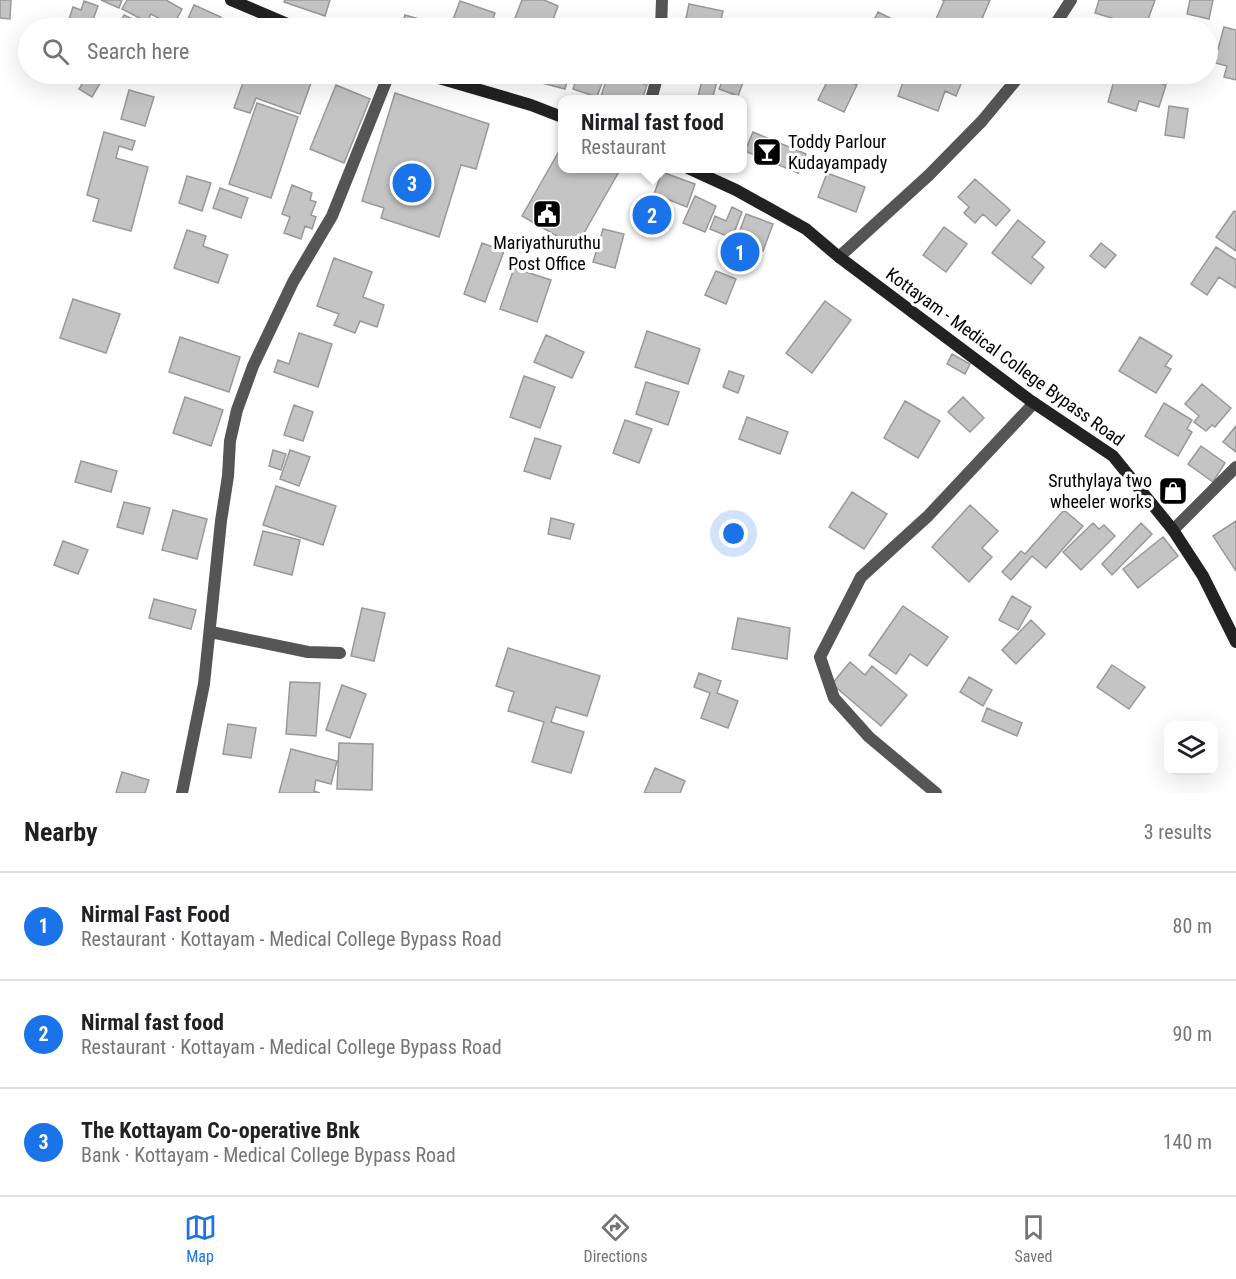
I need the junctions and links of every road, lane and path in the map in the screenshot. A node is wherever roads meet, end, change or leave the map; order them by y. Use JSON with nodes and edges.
{"nodes":[{"id":1,"x":231,"y":0,"type":"edge"},
{"id":2,"x":662,"y":0,"type":"edge"},
{"id":3,"x":1071,"y":0,"type":"edge"},
{"id":4,"x":273,"y":18,"type":"edge"},
{"id":5,"x":661,"y":18,"type":"edge"},
{"id":6,"x":1059,"y":18,"type":"edge"},
{"id":7,"x":385,"y":84,"type":"edge"},
{"id":8,"x":459,"y":84,"type":"edge"},
{"id":9,"x":1013,"y":84,"type":"edge"},
{"id":10,"x":558,"y":115,"type":"edge"},
{"id":11,"x":699,"y":173,"type":"edge"},
{"id":12,"x":839,"y":257,"type":"junction"},
{"id":13,"x":1034,"y":403,"type":"junction"},
{"id":14,"x":1236,"y":467,"type":"edge"},
{"id":15,"x":1173,"y":530,"type":"junction"},
{"id":16,"x":211,"y":632,"type":"junction"},
{"id":17,"x":1236,"y":642,"type":"edge"},
{"id":18,"x":340,"y":653,"type":"dead end"},
{"id":19,"x":182,"y":793,"type":"edge"},
{"id":20,"x":936,"y":793,"type":"edge"}],
"edges":[{"from":1,"to":4,"type":"main road"},
{"from":2,"to":5,"type":"street"},
{"from":3,"to":6,"type":"street"},
{"from":7,"to":16,"type":"street"},
{"from":8,"to":10,"type":"main road"},
{"from":9,"to":12,"type":"street"},
{"from":11,"to":12,"type":"main road","name":"Kottayam - Medical College Bypass Road"},
{"from":12,"to":13,"type":"main road","name":"Kottayam - Medical College Bypass Road"},
{"from":13,"to":15,"type":"main road","name":"Kottayam - Medical College Bypass Road"},
{"from":13,"to":20,"type":"street"},
{"from":14,"to":15,"type":"street"},
{"from":15,"to":17,"type":"main road","name":"Kottayam - Medical College Bypass Road"},
{"from":16,"to":18,"type":"street"},
{"from":16,"to":19,"type":"street"}]}
